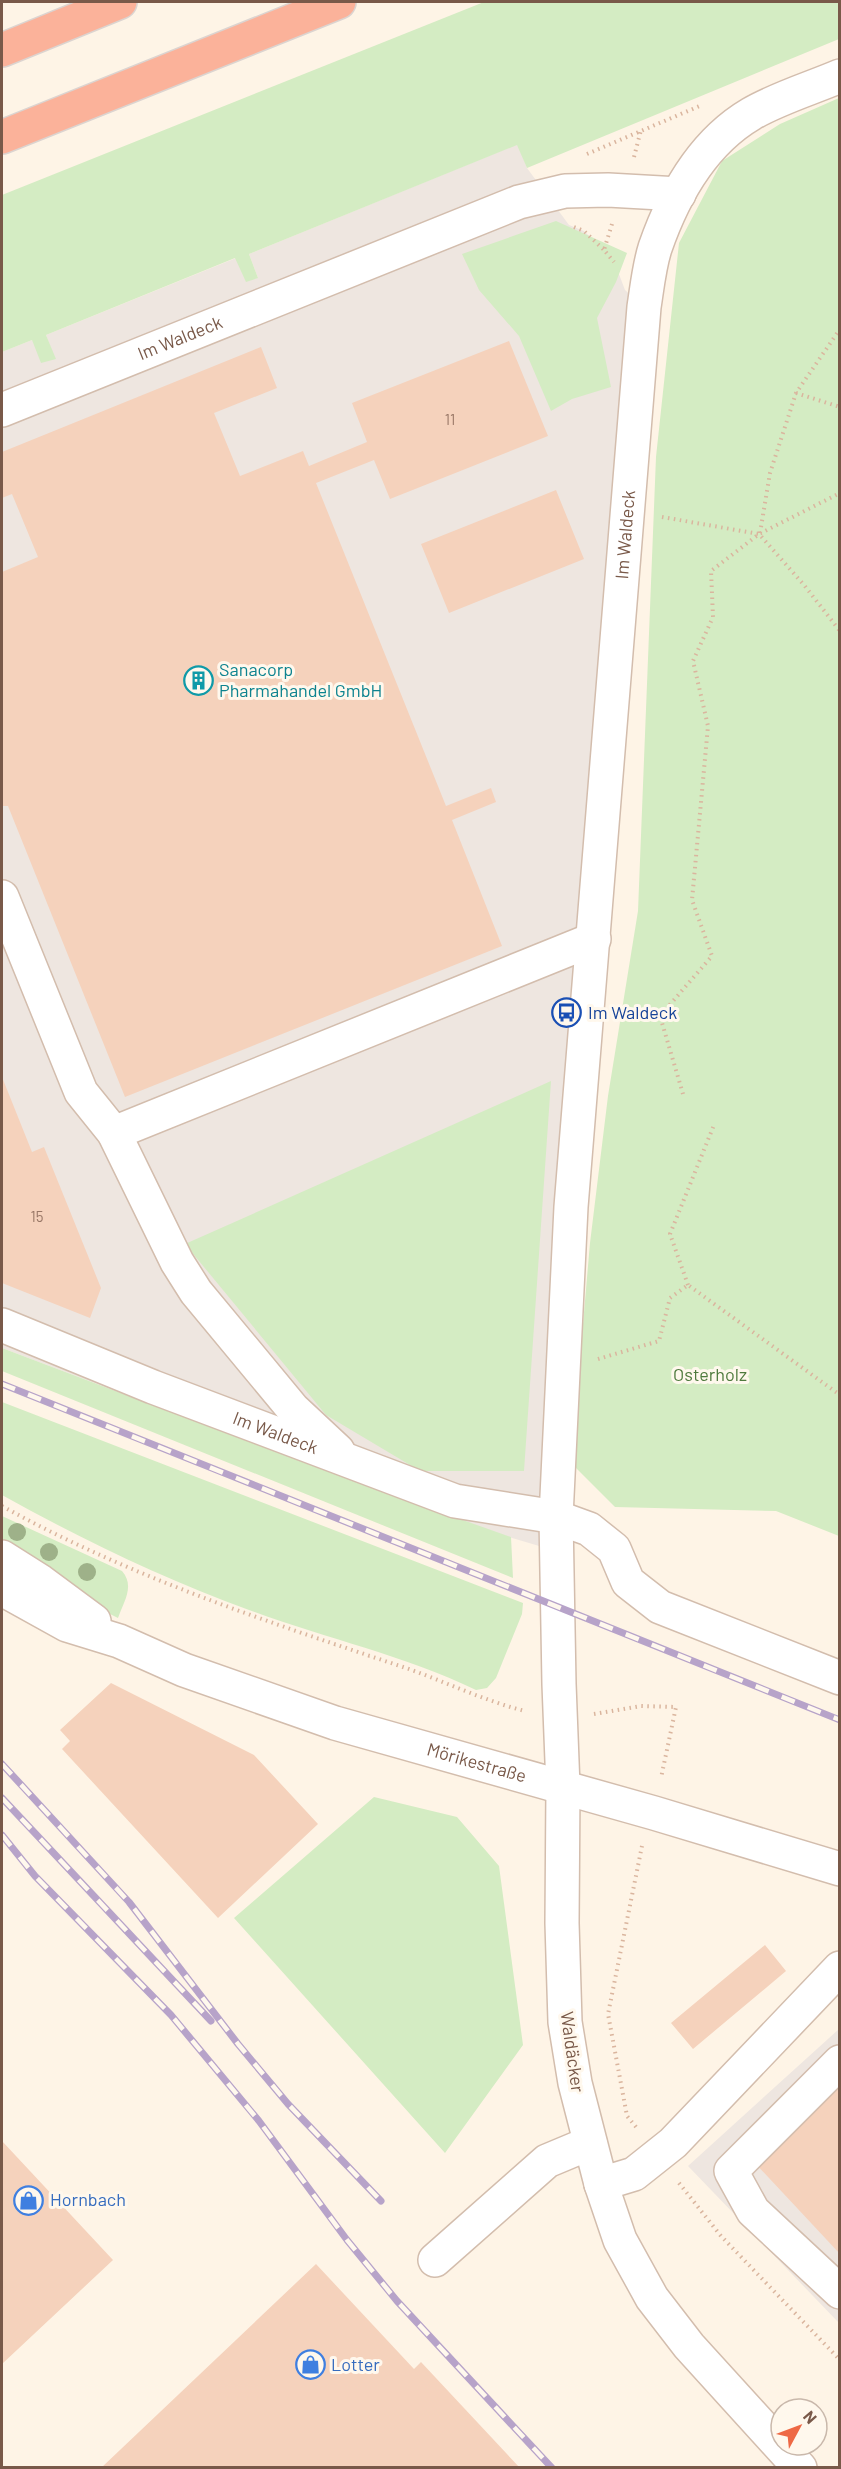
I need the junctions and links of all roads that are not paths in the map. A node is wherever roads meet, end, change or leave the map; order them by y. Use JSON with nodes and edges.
{"nodes":[{"id":1,"x":120,"y":2,"type":"edge"},
{"id":2,"x":339,"y":2,"type":"edge"},
{"id":3,"x":2,"y":50,"type":"edge"},
{"id":4,"x":840,"y":76,"type":"edge"},
{"id":5,"x":2,"y":137,"type":"edge"},
{"id":6,"x":679,"y":194,"type":"junction"},
{"id":7,"x":2,"y":410,"type":"edge"},
{"id":8,"x":2,"y":897,"type":"edge"},
{"id":9,"x":594,"y":939,"type":"junction"},
{"id":10,"x":114,"y":1133,"type":"junction"},
{"id":11,"x":2,"y":1325,"type":"edge"},
{"id":12,"x":350,"y":1462,"type":"junction"},
{"id":13,"x":556,"y":1517,"type":"junction"},
{"id":14,"x":2,"y":1557,"type":"edge"},
{"id":15,"x":556,"y":1568,"type":"joint"},
{"id":16,"x":2,"y":1589,"type":"edge"},
{"id":17,"x":119,"y":1641,"type":"junction"},
{"id":18,"x":840,"y":1678,"type":"edge"},
{"id":19,"x":563,"y":1787,"type":"junction"},
{"id":20,"x":840,"y":1869,"type":"edge"},
{"id":21,"x":840,"y":1968,"type":"edge"},
{"id":22,"x":840,"y":2062,"type":"edge"},
{"id":23,"x":590,"y":2143,"type":"junction"},
{"id":24,"x":601,"y":2184,"type":"junction"},
{"id":25,"x":435,"y":2260,"type":"dead end"},
{"id":26,"x":840,"y":2292,"type":"edge"},
{"id":27,"x":800,"y":2468,"type":"edge"}],
"edges":[{"from":1,"to":3,"type":"highway"},
{"from":2,"to":5,"type":"highway"},
{"from":4,"to":6,"type":"street"},
{"from":6,"to":7,"type":"street","name":"Im Waldeck"},
{"from":6,"to":9,"type":"street","name":"Im Waldeck"},
{"from":8,"to":10,"type":"street"},
{"from":9,"to":10,"type":"street"},
{"from":9,"to":13,"type":"street","name":"Im Waldeck"},
{"from":10,"to":12,"type":"street"},
{"from":11,"to":12,"type":"street","name":"Im Waldeck"},
{"from":12,"to":13,"type":"street","name":"Im Waldeck"},
{"from":13,"to":15,"type":"street","name":"Im Waldeck"},
{"from":13,"to":18,"type":"street"},
{"from":14,"to":17,"type":"street","name":"Mörikestraße"},
{"from":15,"to":19,"type":"street","name":"Waldäcker"},
{"from":16,"to":17,"type":"street","name":"Mörikestraße"},
{"from":17,"to":19,"type":"street","name":"Mörikestraße"},
{"from":19,"to":20,"type":"street","name":"Mörikestraße"},
{"from":19,"to":23,"type":"street","name":"Waldäcker"},
{"from":21,"to":24,"type":"street"},
{"from":22,"to":26,"type":"street"},
{"from":23,"to":24,"type":"street","name":"Waldäcker"},
{"from":23,"to":25,"type":"street"},
{"from":24,"to":27,"type":"street","name":"Waldäcker"}]}
